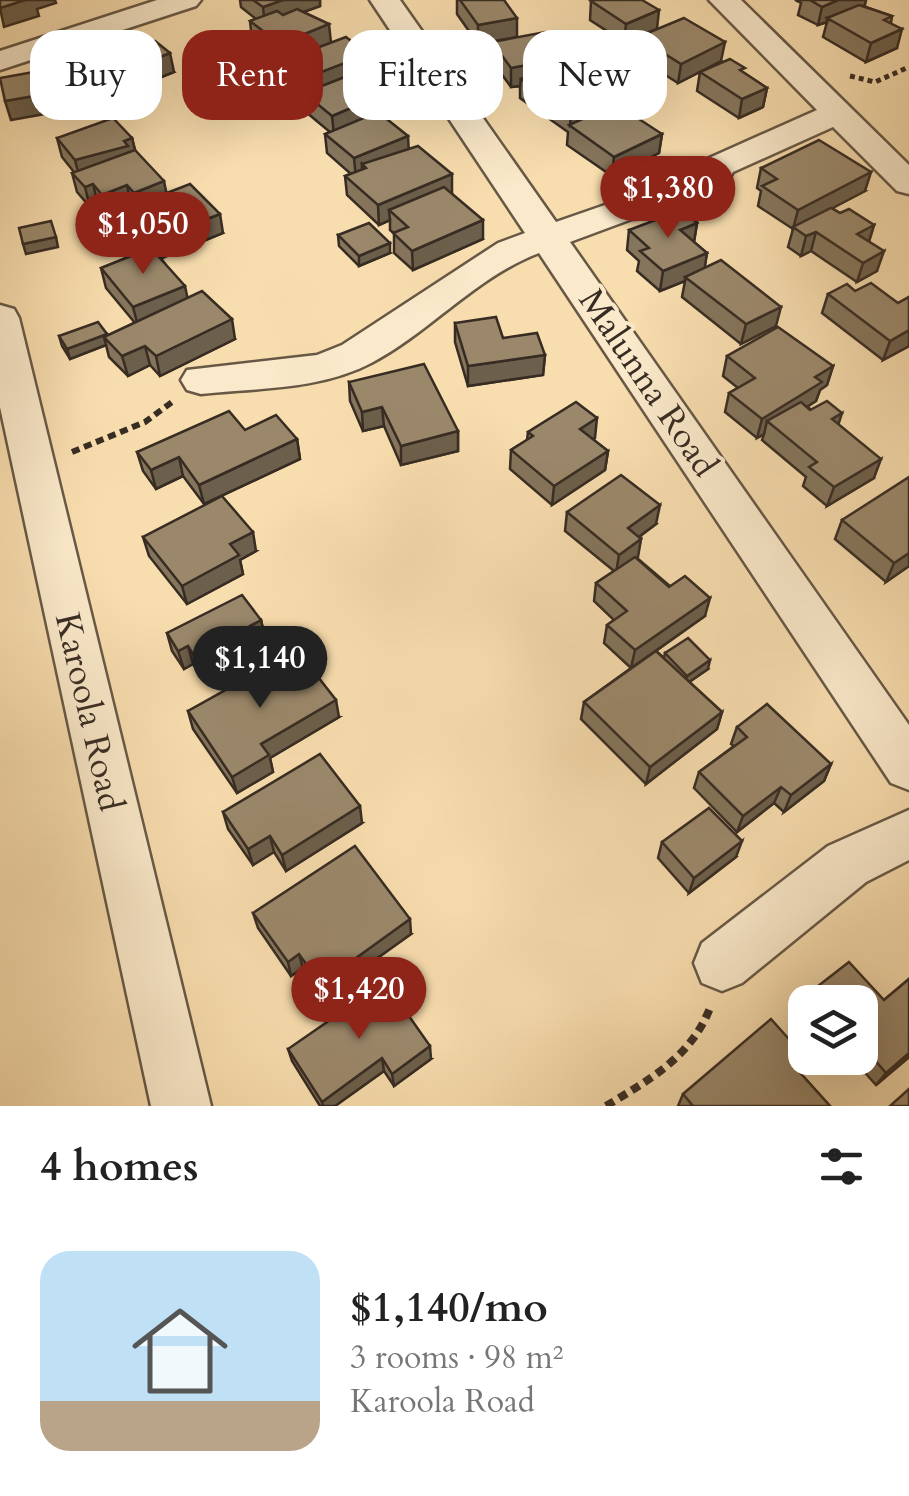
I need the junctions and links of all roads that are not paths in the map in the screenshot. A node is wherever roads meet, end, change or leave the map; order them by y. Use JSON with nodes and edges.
{"nodes":[{"id":1,"x":186,"y":0,"type":"edge"},
{"id":2,"x":385,"y":0,"type":"edge"},
{"id":3,"x":724,"y":0,"type":"edge"},
{"id":4,"x":0,"y":61,"type":"edge"},
{"id":5,"x":837,"y":113,"type":"junction"},
{"id":6,"x":909,"y":184,"type":"edge"},
{"id":7,"x":547,"y":235,"type":"junction"},
{"id":8,"x":0,"y":318,"type":"edge"},
{"id":9,"x":201,"y":380,"type":"road end"},
{"id":10,"x":909,"y":767,"type":"edge"},
{"id":11,"x":909,"y":834,"type":"edge"},
{"id":12,"x":722,"y":964,"type":"road end"},
{"id":13,"x":181,"y":1106,"type":"edge"}],
"edges":[{"from":1,"to":4,"type":"street"},
{"from":2,"to":7,"type":"street","name":"Malunna Road"},
{"from":3,"to":5,"type":"street"},
{"from":5,"to":6,"type":"street"},
{"from":5,"to":7,"type":"street"},
{"from":7,"to":9,"type":"street"},
{"from":7,"to":10,"type":"street","name":"Malunna Road"},
{"from":8,"to":13,"type":"street","name":"Karoola Road"},
{"from":11,"to":12,"type":"street"}]}
